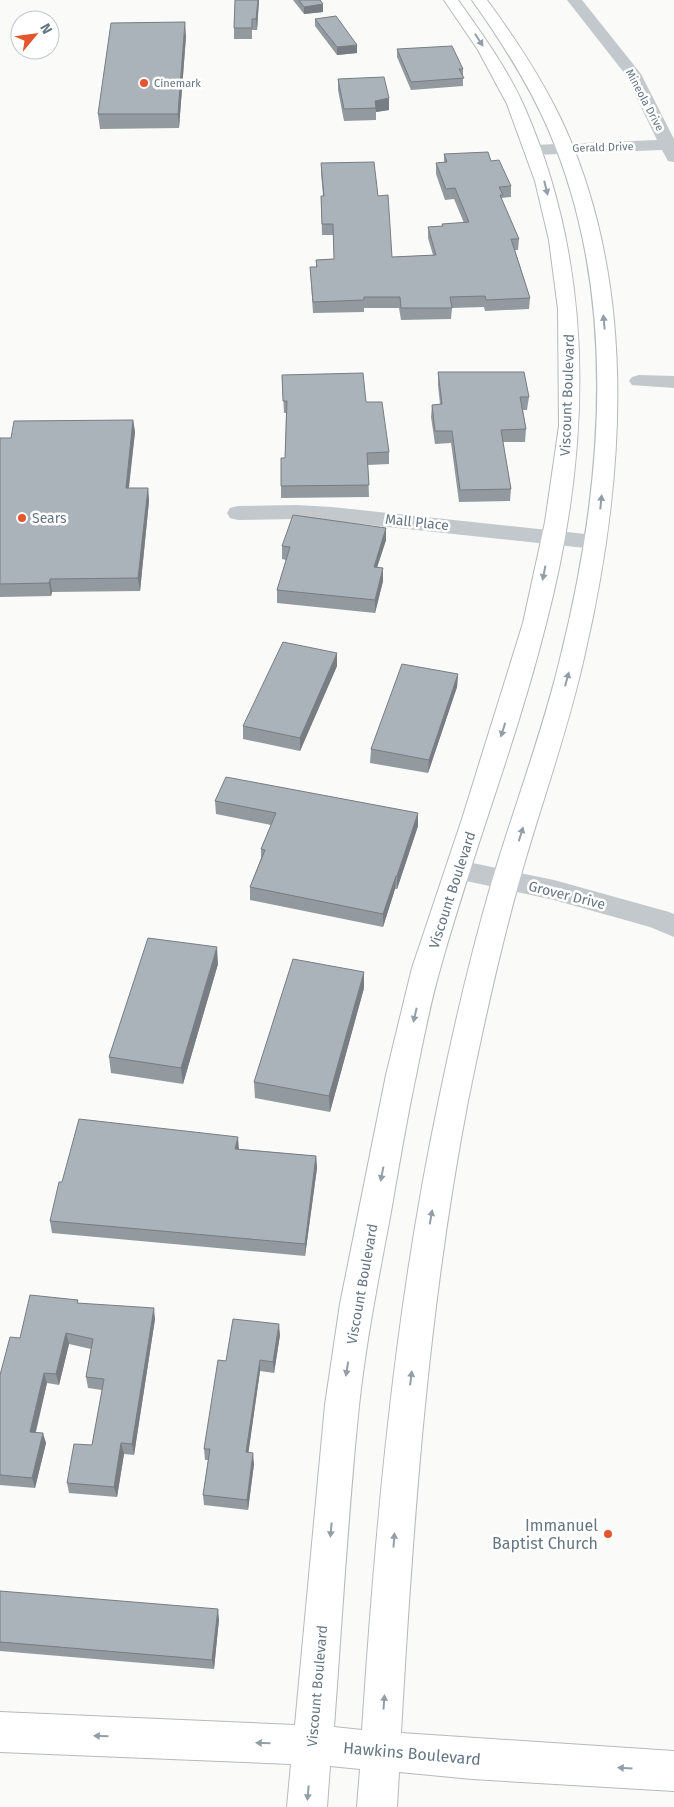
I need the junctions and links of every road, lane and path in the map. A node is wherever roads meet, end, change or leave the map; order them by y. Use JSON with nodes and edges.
{"nodes":[{"id":1,"x":452,"y":0,"type":"edge"},
{"id":2,"x":479,"y":0,"type":"edge"},
{"id":3,"x":574,"y":0,"type":"edge"},
{"id":4,"x":564,"y":148,"type":"junction"},
{"id":5,"x":672,"y":148,"type":"edge"},
{"id":6,"x":533,"y":150,"type":"junction"},
{"id":7,"x":570,"y":352,"type":"junction"},
{"id":8,"x":606,"y":353,"type":"junction"},
{"id":9,"x":639,"y":381,"type":"dead end"},
{"id":10,"x":674,"y":382,"type":"edge"},
{"id":11,"x":238,"y":513,"type":"dead end"},
{"id":12,"x":552,"y":538,"type":"junction"},
{"id":13,"x":595,"y":542,"type":"junction"},
{"id":14,"x":458,"y":870,"type":"junction"},
{"id":15,"x":506,"y":881,"type":"junction"},
{"id":16,"x":669,"y":916,"type":"edge"},
{"id":17,"x":0,"y":1732,"type":"edge"},
{"id":18,"x":312,"y":1745,"type":"junction"},
{"id":19,"x":380,"y":1751,"type":"junction"},
{"id":20,"x":674,"y":1770,"type":"edge"},
{"id":21,"x":307,"y":1807,"type":"edge"},
{"id":22,"x":377,"y":1807,"type":"edge"}],
"edges":[{"from":1,"to":6,"type":"main road","name":"Viscount Boulevard","one_way":true},
{"from":2,"to":4,"type":"main road"},
{"from":3,"to":5,"type":"street","name":"Mineola Drive"},
{"from":4,"to":5,"type":"street","name":"Gerald Drive"},
{"from":4,"to":6,"type":"street","name":"Gerald Drive"},
{"from":8,"to":4,"type":"main road","one_way":true},
{"from":6,"to":7,"type":"main road","name":"Viscount Boulevard","one_way":true},
{"from":7,"to":8,"type":"main road"},
{"from":7,"to":12,"type":"main road","name":"Viscount Boulevard"},
{"from":13,"to":8,"type":"main road","one_way":true},
{"from":9,"to":10,"type":"street"},
{"from":11,"to":12,"type":"street","name":"Mall Place"},
{"from":12,"to":13,"type":"street","name":"Mall Place"},
{"from":12,"to":14,"type":"main road","name":"Viscount Boulevard","one_way":true},
{"from":15,"to":13,"type":"main road","one_way":true},
{"from":14,"to":15,"type":"street","name":"Grover Drive"},
{"from":14,"to":18,"type":"main road","name":"Viscount Boulevard","one_way":true},
{"from":15,"to":16,"type":"street","name":"Grover Drive"},
{"from":19,"to":15,"type":"main road","one_way":true},
{"from":18,"to":17,"type":"main road","name":"Hawkins Boulevard","one_way":true},
{"from":18,"to":19,"type":"main road","name":"Hawkins Boulevard"},
{"from":18,"to":21,"type":"main road","name":"Viscount Boulevard","one_way":true},
{"from":20,"to":19,"type":"main road","name":"Hawkins Boulevard","one_way":true},
{"from":19,"to":22,"type":"main road"}]}
